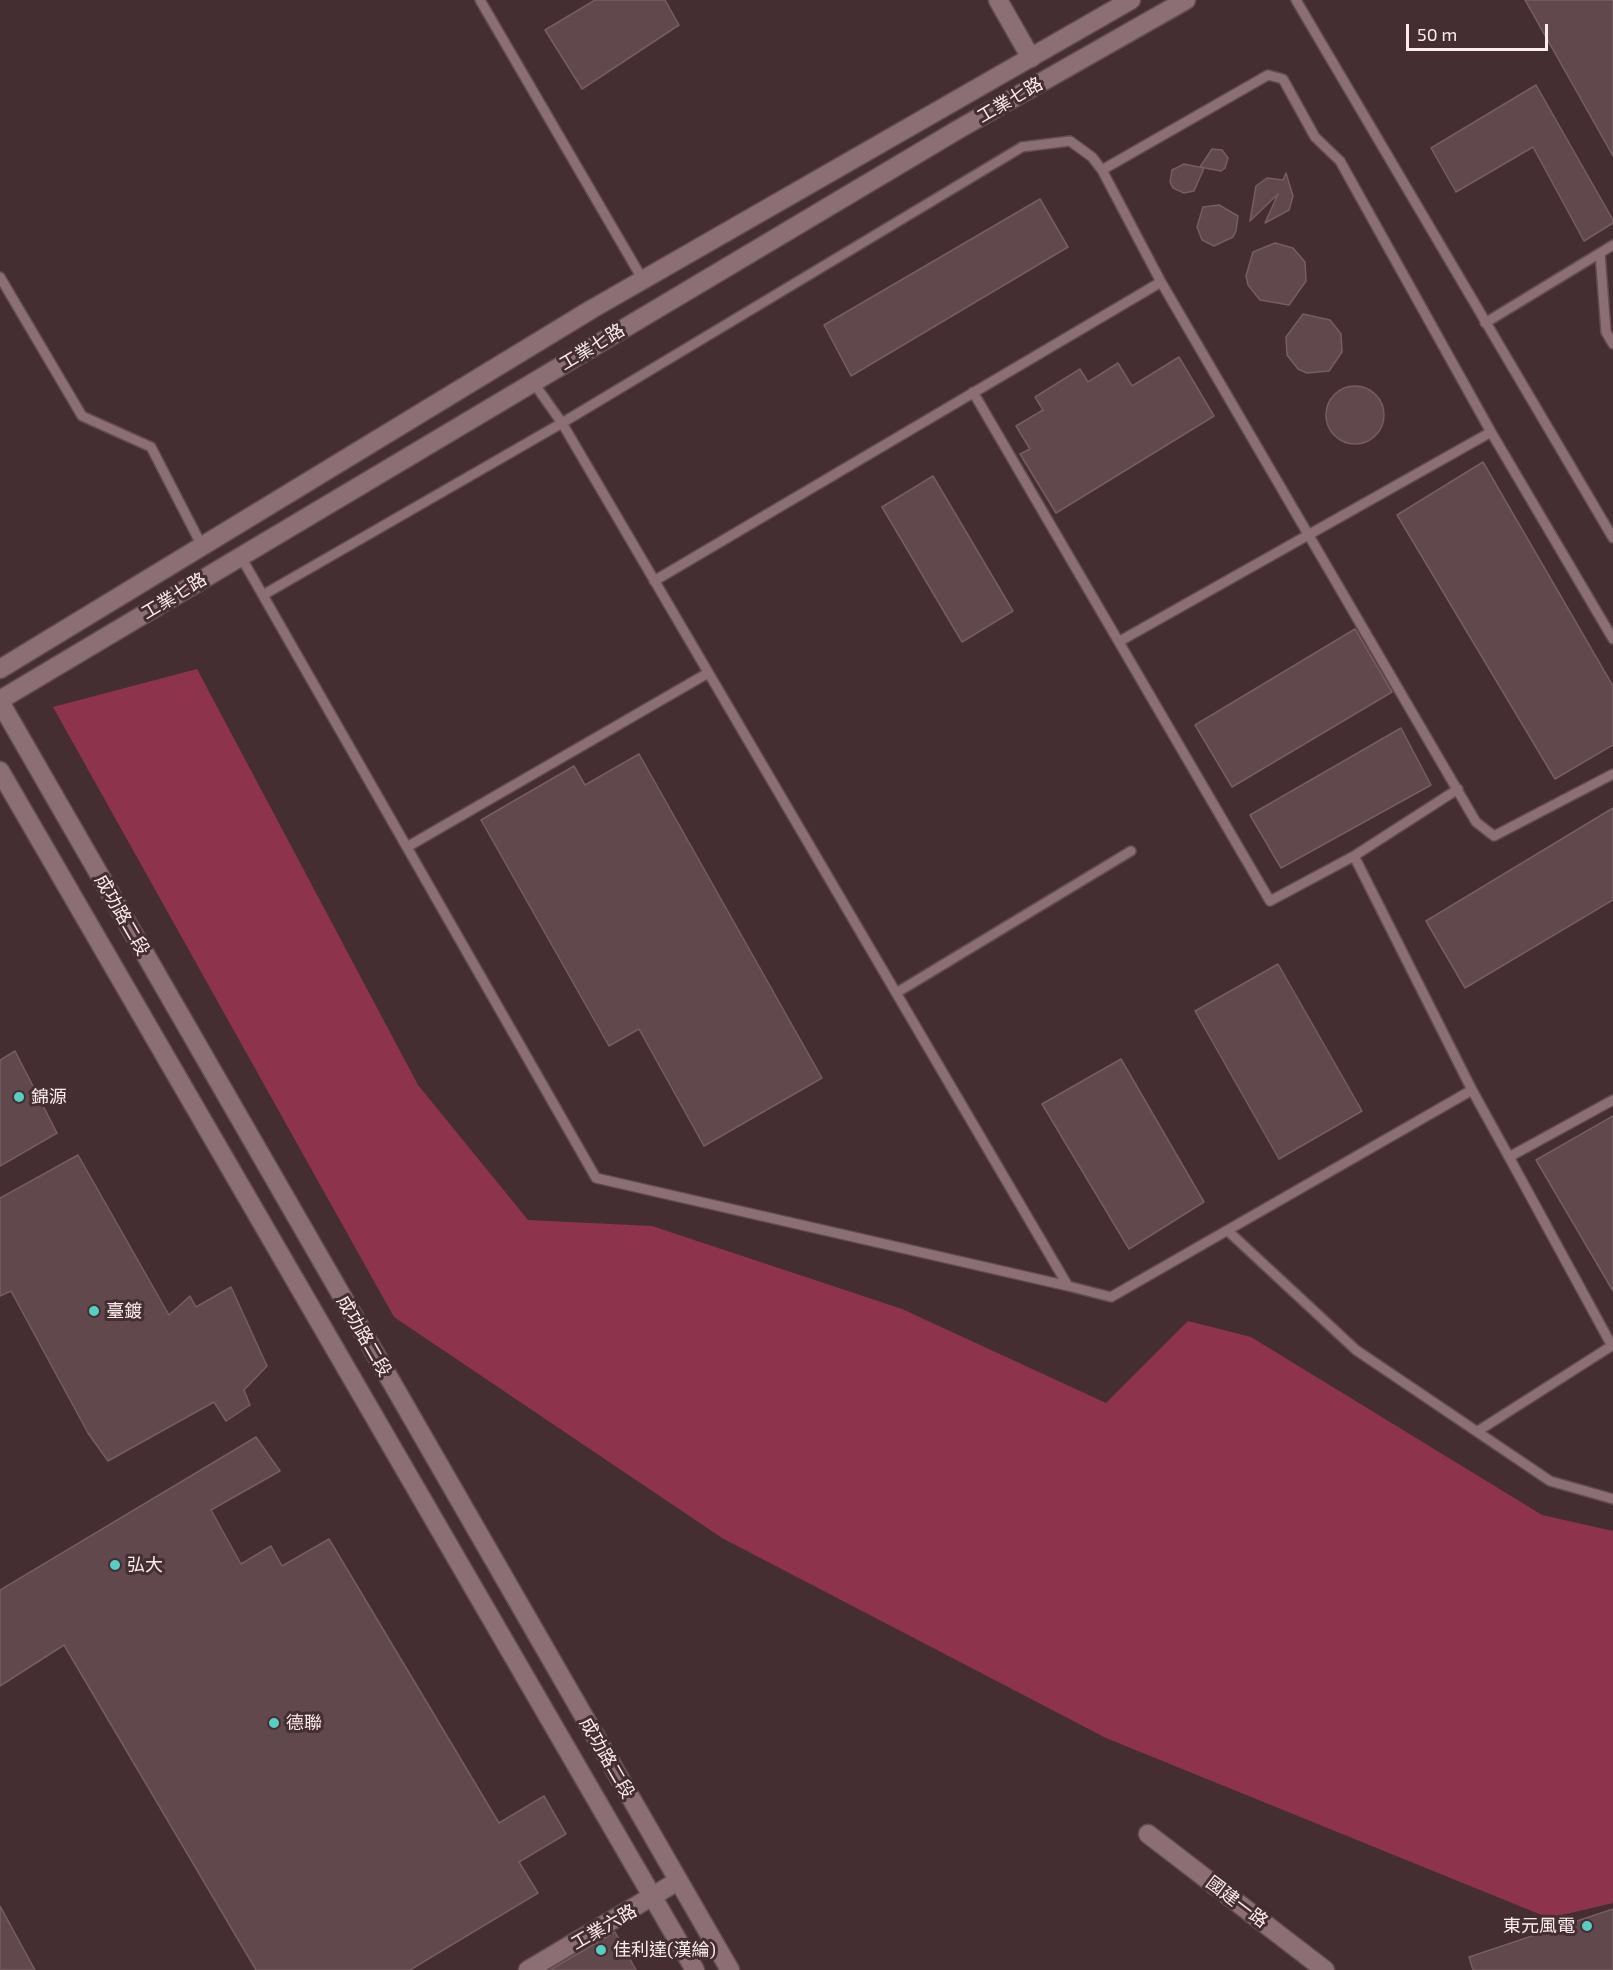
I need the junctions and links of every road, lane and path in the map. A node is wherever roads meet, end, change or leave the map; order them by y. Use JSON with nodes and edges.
{"nodes":[{"id":1,"x":480,"y":0,"type":"edge"},
{"id":2,"x":998,"y":0,"type":"edge"},
{"id":3,"x":1131,"y":0,"type":"edge"},
{"id":4,"x":1186,"y":0,"type":"edge"},
{"id":5,"x":1296,"y":0,"type":"edge"},
{"id":6,"x":1031,"y":58,"type":"junction"},
{"id":7,"x":1102,"y":170,"type":"junction"},
{"id":8,"x":1613,"y":246,"type":"edge"},
{"id":9,"x":1600,"y":253,"type":"junction"},
{"id":10,"x":0,"y":277,"type":"edge"},
{"id":11,"x":642,"y":280,"type":"junction"},
{"id":12,"x":1161,"y":282,"type":"junction"},
{"id":13,"x":1485,"y":323,"type":"junction"},
{"id":14,"x":1613,"y":344,"type":"edge"},
{"id":15,"x":533,"y":382,"type":"junction"},
{"id":16,"x":973,"y":392,"type":"junction"},
{"id":17,"x":562,"y":423,"type":"junction"},
{"id":18,"x":1491,"y":432,"type":"junction"},
{"id":19,"x":1308,"y":536,"type":"junction"},
{"id":20,"x":1613,"y":538,"type":"edge"},
{"id":21,"x":202,"y":546,"type":"junction"},
{"id":22,"x":241,"y":557,"type":"junction"},
{"id":23,"x":654,"y":581,"type":"junction"},
{"id":24,"x":263,"y":595,"type":"junction"},
{"id":25,"x":1613,"y":639,"type":"edge"},
{"id":26,"x":1120,"y":641,"type":"junction"},
{"id":27,"x":0,"y":669,"type":"edge"},
{"id":28,"x":708,"y":673,"type":"junction"},
{"id":29,"x":0,"y":701,"type":"edge"},
{"id":30,"x":0,"y":771,"type":"edge"},
{"id":31,"x":1613,"y":774,"type":"edge"},
{"id":32,"x":1458,"y":789,"type":"junction"},
{"id":33,"x":407,"y":847,"type":"junction"},
{"id":34,"x":1131,"y":851,"type":"dead end"},
{"id":35,"x":1354,"y":856,"type":"junction"},
{"id":36,"x":896,"y":993,"type":"junction"},
{"id":37,"x":1472,"y":1090,"type":"junction"},
{"id":38,"x":1613,"y":1100,"type":"edge"},
{"id":39,"x":1509,"y":1157,"type":"junction"},
{"id":40,"x":1228,"y":1231,"type":"junction"},
{"id":41,"x":1068,"y":1286,"type":"junction"},
{"id":42,"x":1612,"y":1345,"type":"edge"},
{"id":43,"x":1478,"y":1431,"type":"junction"},
{"id":44,"x":1613,"y":1499,"type":"edge"},
{"id":45,"x":1148,"y":1834,"type":"dead end"},
{"id":46,"x":678,"y":1881,"type":"junction"},
{"id":47,"x":652,"y":1899,"type":"junction"},
{"id":48,"x":528,"y":1970,"type":"edge"},
{"id":49,"x":695,"y":1970,"type":"edge"},
{"id":50,"x":730,"y":1970,"type":"edge"},
{"id":51,"x":1326,"y":1970,"type":"edge"}],
"edges":[{"from":1,"to":11,"type":"lane"},
{"from":2,"to":6,"type":"street"},
{"from":3,"to":6,"type":"street","name":"工業七路"},
{"from":4,"to":15,"type":"street","name":"工業七路"},
{"from":5,"to":13,"type":"lane"},
{"from":6,"to":11,"type":"street","name":"工業七路"},
{"from":7,"to":12,"type":"lane"},
{"from":7,"to":17,"type":"lane"},
{"from":7,"to":18,"type":"lane"},
{"from":8,"to":9,"type":"lane"},
{"from":9,"to":13,"type":"lane"},
{"from":9,"to":14,"type":"lane"},
{"from":10,"to":21,"type":"lane"},
{"from":11,"to":21,"type":"street","name":"工業七路"},
{"from":12,"to":16,"type":"lane"},
{"from":12,"to":19,"type":"lane"},
{"from":13,"to":20,"type":"lane"},
{"from":15,"to":17,"type":"lane"},
{"from":15,"to":22,"type":"street","name":"工業七路"},
{"from":16,"to":23,"type":"lane"},
{"from":16,"to":26,"type":"lane"},
{"from":17,"to":23,"type":"lane"},
{"from":17,"to":24,"type":"lane"},
{"from":18,"to":19,"type":"lane"},
{"from":18,"to":25,"type":"lane"},
{"from":19,"to":26,"type":"lane"},
{"from":19,"to":32,"type":"lane"},
{"from":21,"to":27,"type":"street","name":"工業七路"},
{"from":22,"to":24,"type":"lane"},
{"from":22,"to":29,"type":"street","name":"工業七路"},
{"from":23,"to":28,"type":"lane"},
{"from":24,"to":33,"type":"lane"},
{"from":26,"to":35,"type":"lane"},
{"from":28,"to":33,"type":"lane"},
{"from":28,"to":36,"type":"lane"},
{"from":29,"to":46,"type":"street","name":"成功路二段"},
{"from":30,"to":47,"type":"street","name":"成功路二段"},
{"from":31,"to":32,"type":"lane"},
{"from":32,"to":35,"type":"lane"},
{"from":33,"to":41,"type":"lane"},
{"from":34,"to":36,"type":"lane"},
{"from":35,"to":37,"type":"lane"},
{"from":36,"to":41,"type":"lane"},
{"from":37,"to":39,"type":"lane"},
{"from":37,"to":40,"type":"lane"},
{"from":38,"to":39,"type":"lane"},
{"from":39,"to":42,"type":"lane"},
{"from":40,"to":41,"type":"lane"},
{"from":40,"to":43,"type":"lane"},
{"from":42,"to":43,"type":"lane"},
{"from":43,"to":44,"type":"lane"},
{"from":45,"to":51,"type":"street","name":"國建一路"},
{"from":46,"to":47,"type":"street","name":"工業六路"},
{"from":46,"to":50,"type":"street","name":"成功路二段"},
{"from":47,"to":48,"type":"street","name":"工業六路"},
{"from":47,"to":49,"type":"street","name":"成功路二段"}]}
